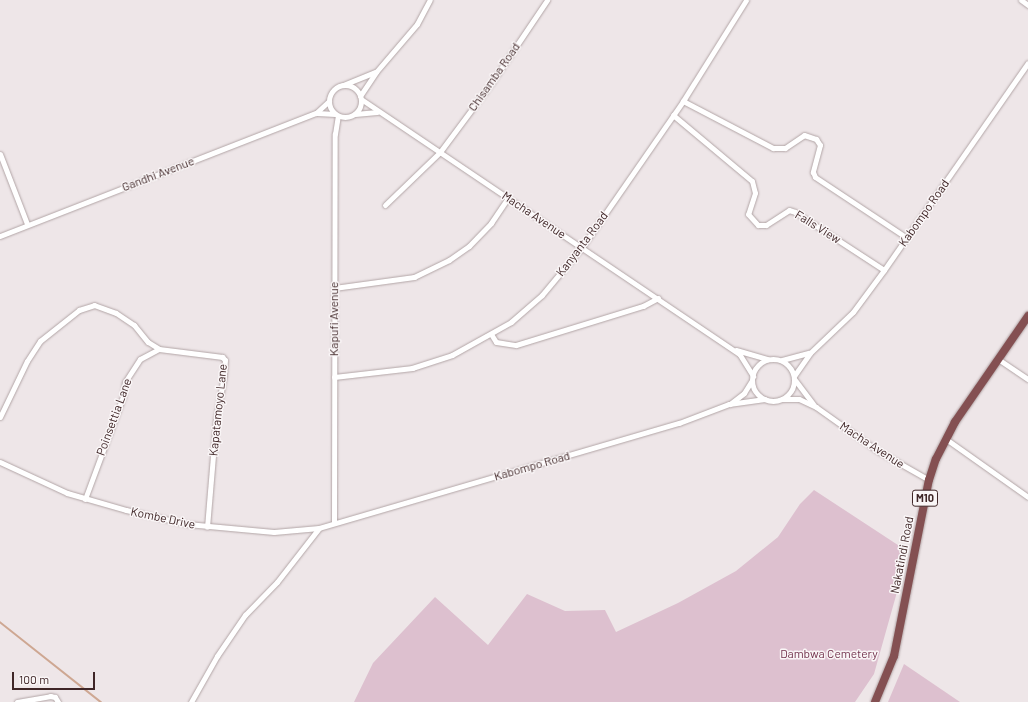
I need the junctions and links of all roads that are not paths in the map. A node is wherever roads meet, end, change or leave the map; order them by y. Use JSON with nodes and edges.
{"nodes":[{"id":1,"x":430,"y":0,"type":"edge"},
{"id":2,"x":547,"y":0,"type":"edge"},
{"id":3,"x":746,"y":0,"type":"edge"},
{"id":4,"x":1020,"y":0,"type":"edge"},
{"id":5,"x":1028,"y":5,"type":"edge"},
{"id":6,"x":1028,"y":63,"type":"edge"},
{"id":7,"x":376,"y":72,"type":"junction"},
{"id":8,"x":340,"y":86,"type":"junction"},
{"id":9,"x":360,"y":98,"type":"junction"},
{"id":10,"x":329,"y":101,"type":"junction"},
{"id":11,"x":683,"y":101,"type":"junction"},
{"id":12,"x":377,"y":112,"type":"junction"},
{"id":13,"x":316,"y":113,"type":"junction"},
{"id":14,"x":355,"y":114,"type":"junction"},
{"id":15,"x":336,"y":115,"type":"junction"},
{"id":16,"x":673,"y":115,"type":"junction"},
{"id":17,"x":440,"y":152,"type":"junction"},
{"id":18,"x":0,"y":154,"type":"edge"},
{"id":19,"x":508,"y":198,"type":"junction"},
{"id":20,"x":385,"y":204,"type":"dead end"},
{"id":21,"x":27,"y":224,"type":"junction"},
{"id":22,"x":0,"y":236,"type":"edge"},
{"id":23,"x":907,"y":238,"type":"junction"},
{"id":24,"x":582,"y":247,"type":"junction"},
{"id":25,"x":884,"y":270,"type":"junction"},
{"id":26,"x":334,"y":288,"type":"junction"},
{"id":27,"x":658,"y":298,"type":"junction"},
{"id":28,"x":1028,"y":316,"type":"edge"},
{"id":29,"x":491,"y":334,"type":"junction"},
{"id":30,"x":729,"y":347,"type":"junction"},
{"id":31,"x":159,"y":349,"type":"junction"},
{"id":32,"x":810,"y":353,"type":"junction"},
{"id":33,"x":768,"y":359,"type":"junction"},
{"id":34,"x":998,"y":359,"type":"junction"},
{"id":35,"x":782,"y":360,"type":"junction"},
{"id":36,"x":334,"y":377,"type":"junction"},
{"id":37,"x":752,"y":378,"type":"junction"},
{"id":38,"x":794,"y":378,"type":"junction"},
{"id":39,"x":1028,"y":379,"type":"edge"},
{"id":40,"x":782,"y":399,"type":"junction"},
{"id":41,"x":766,"y":400,"type":"junction"},
{"id":42,"x":729,"y":404,"type":"junction"},
{"id":43,"x":816,"y":407,"type":"junction"},
{"id":44,"x":0,"y":416,"type":"edge"},
{"id":45,"x":946,"y":440,"type":"junction"},
{"id":46,"x":0,"y":462,"type":"edge"},
{"id":47,"x":929,"y":480,"type":"junction"},
{"id":48,"x":1028,"y":497,"type":"edge"},
{"id":49,"x":85,"y":498,"type":"junction"},
{"id":50,"x":334,"y":524,"type":"junction"},
{"id":51,"x":207,"y":527,"type":"junction"},
{"id":52,"x":319,"y":528,"type":"junction"},
{"id":53,"x":17,"y":702,"type":"edge"},
{"id":54,"x":58,"y":702,"type":"edge"},
{"id":55,"x":191,"y":702,"type":"edge"},
{"id":56,"x":875,"y":702,"type":"edge"}],
"edges":[{"from":1,"to":7,"type":"street"},
{"from":2,"to":17,"type":"street","name":"Chisamba Road"},
{"from":3,"to":11,"type":"street","name":"Kanyanta Road"},
{"from":4,"to":5,"type":"street"},
{"from":6,"to":23,"type":"street","name":"Kabompo Road"},
{"from":7,"to":8,"type":"street"},
{"from":7,"to":9,"type":"street"},
{"from":8,"to":9,"type":"street"},
{"from":8,"to":10,"type":"street"},
{"from":9,"to":12,"type":"street","name":"Macha Avenue"},
{"from":9,"to":14,"type":"street"},
{"from":10,"to":13,"type":"street","name":"Gandhi Avenue"},
{"from":10,"to":15,"type":"street"},
{"from":11,"to":16,"type":"street","name":"Kanyanta Road"},
{"from":11,"to":23,"type":"street"},
{"from":12,"to":14,"type":"street"},
{"from":12,"to":17,"type":"street","name":"Macha Avenue"},
{"from":13,"to":15,"type":"street","name":"Gandhi Avenue"},
{"from":13,"to":21,"type":"street","name":"Gandhi Avenue"},
{"from":14,"to":15,"type":"street"},
{"from":15,"to":26,"type":"street","name":"Kapufi Avenue"},
{"from":16,"to":24,"type":"street","name":"Kanyanta Road"},
{"from":16,"to":25,"type":"street","name":"Falls View"},
{"from":17,"to":19,"type":"street","name":"Macha Avenue"},
{"from":17,"to":20,"type":"street","name":"Chisamba Road"},
{"from":18,"to":21,"type":"street"},
{"from":19,"to":24,"type":"street","name":"Macha Avenue"},
{"from":19,"to":26,"type":"street"},
{"from":21,"to":22,"type":"street","name":"Gandhi Avenue"},
{"from":23,"to":25,"type":"street","name":"Kabompo Road"},
{"from":24,"to":27,"type":"street","name":"Macha Avenue"},
{"from":24,"to":29,"type":"street","name":"Kanyanta Road"},
{"from":25,"to":32,"type":"street","name":"Kabompo Road"},
{"from":26,"to":36,"type":"street","name":"Kapufi Avenue"},
{"from":27,"to":29,"type":"street"},
{"from":27,"to":30,"type":"street","name":"Macha Avenue"},
{"from":28,"to":34,"type":"highway","name":"Nakatindi Road","number":"M10"},
{"from":29,"to":36,"type":"street","name":"Kanyanta Road"},
{"from":30,"to":33,"type":"street","name":"Macha Avenue"},
{"from":30,"to":37,"type":"street","name":"Macha Avenue"},
{"from":31,"to":44,"type":"street"},
{"from":31,"to":49,"type":"street","name":"Poinsettia Lane"},
{"from":31,"to":51,"type":"street","name":"Kapatamoyo Lane"},
{"from":32,"to":35,"type":"street","name":"Kabompo Road"},
{"from":32,"to":38,"type":"street","name":"Kabompo Road"},
{"from":33,"to":35,"type":"street"},
{"from":33,"to":37,"type":"street"},
{"from":34,"to":39,"type":"street"},
{"from":34,"to":45,"type":"highway","name":"Nakatindi Road","number":"M10"},
{"from":35,"to":38,"type":"street"},
{"from":36,"to":50,"type":"street","name":"Kapufi Avenue"},
{"from":37,"to":41,"type":"street"},
{"from":37,"to":42,"type":"street","name":"Kabompo Road"},
{"from":38,"to":40,"type":"street"},
{"from":38,"to":43,"type":"street","name":"Macha Avenue"},
{"from":40,"to":41,"type":"street"},
{"from":40,"to":43,"type":"street","name":"Macha Avenue"},
{"from":41,"to":42,"type":"street","name":"Kabompo Road"},
{"from":42,"to":50,"type":"street","name":"Kabompo Road"},
{"from":43,"to":47,"type":"street","name":"Macha Avenue"},
{"from":45,"to":47,"type":"highway","name":"Nakatindi Road","number":"M10"},
{"from":45,"to":48,"type":"street"},
{"from":46,"to":49,"type":"street","name":"Kombe Drive"},
{"from":47,"to":56,"type":"highway","name":"Nakatindi Road","number":"M10"},
{"from":49,"to":51,"type":"street","name":"Kombe Drive"},
{"from":50,"to":52,"type":"street","name":"Kombe Drive"},
{"from":51,"to":52,"type":"street","name":"Kombe Drive"},
{"from":52,"to":55,"type":"street"},
{"from":53,"to":54,"type":"street"}]}
